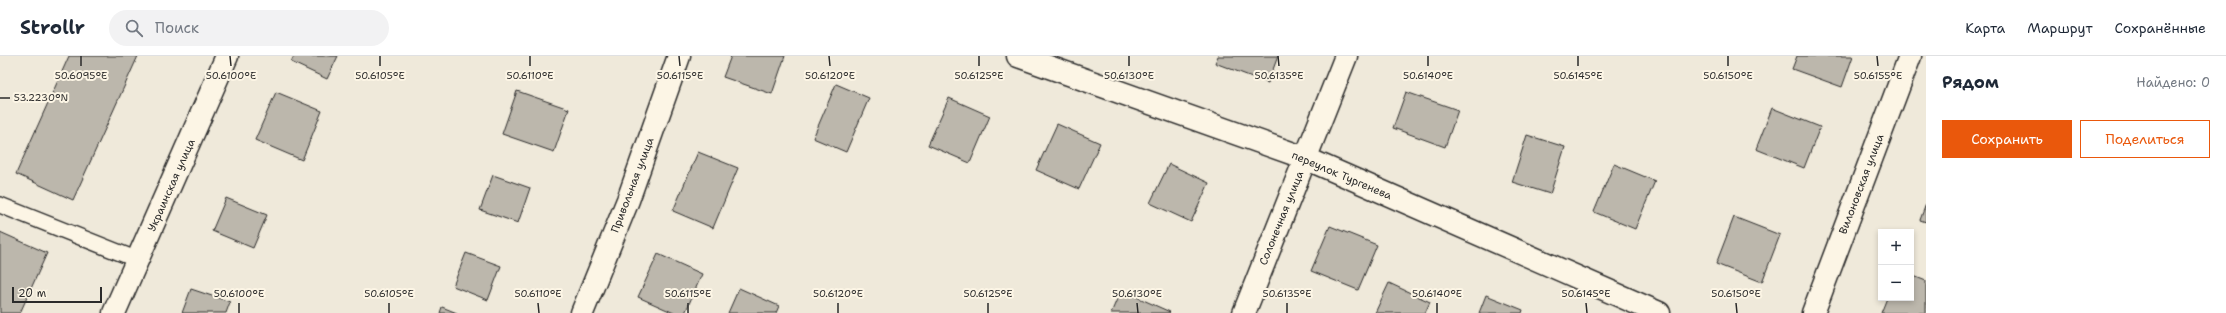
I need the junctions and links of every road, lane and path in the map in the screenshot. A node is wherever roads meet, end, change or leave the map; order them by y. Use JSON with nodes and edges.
{"nodes":[{"id":1,"x":227,"y":56,"type":"edge"},
{"id":2,"x":679,"y":56,"type":"edge"},
{"id":3,"x":1018,"y":56,"type":"edge"},
{"id":4,"x":1346,"y":56,"type":"edge"},
{"id":5,"x":1910,"y":56,"type":"edge"},
{"id":6,"x":1305,"y":158,"type":"junction"},
{"id":7,"x":0,"y":206,"type":"edge"},
{"id":8,"x":138,"y":260,"type":"junction"},
{"id":9,"x":114,"y":313,"type":"edge"},
{"id":10,"x":582,"y":313,"type":"edge"},
{"id":11,"x":1244,"y":313,"type":"edge"},
{"id":12,"x":1659,"y":313,"type":"edge"},
{"id":13,"x":1813,"y":313,"type":"edge"}],
"edges":[{"from":1,"to":8,"type":"street","name":"Украинская улица"},
{"from":2,"to":10,"type":"street","name":"Привольная улица"},
{"from":3,"to":6,"type":"street","name":"переулок Тургенева"},
{"from":4,"to":6,"type":"street","name":"Солонечная улица"},
{"from":5,"to":13,"type":"street","name":"Вилоновская улица"},
{"from":6,"to":11,"type":"street","name":"Солонечная улица"},
{"from":6,"to":12,"type":"street","name":"переулок Тургенева"},
{"from":7,"to":8,"type":"lane"},
{"from":8,"to":9,"type":"street","name":"Украинская улица"}]}
